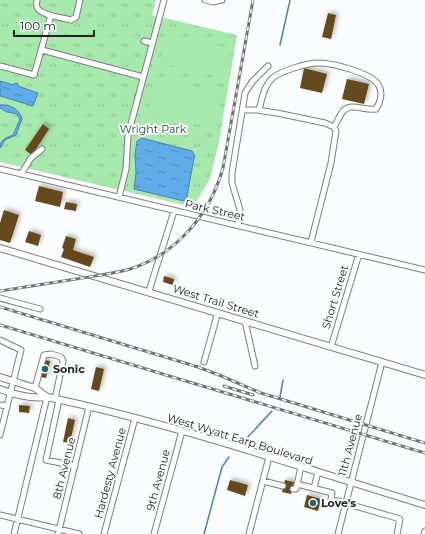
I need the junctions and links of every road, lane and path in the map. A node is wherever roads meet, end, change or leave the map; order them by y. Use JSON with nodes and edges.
{"nodes":[{"id":1,"x":37,"y":0,"type":"edge"},
{"id":2,"x":80,"y":0,"type":"edge"},
{"id":3,"x":164,"y":0,"type":"edge"},
{"id":4,"x":205,"y":0,"type":"edge"},
{"id":5,"x":222,"y":0,"type":"edge"},
{"id":6,"x":51,"y":15,"type":"junction"},
{"id":7,"x":144,"y":41,"type":"dead end"},
{"id":8,"x":152,"y":43,"type":"junction"},
{"id":9,"x":42,"y":50,"type":"junction"},
{"id":10,"x":0,"y":66,"type":"edge"},
{"id":11,"x":268,"y":66,"type":"dead end"},
{"id":12,"x":143,"y":77,"type":"junction"},
{"id":13,"x":242,"y":110,"type":"junction"},
{"id":14,"x":259,"y":110,"type":"junction"},
{"id":15,"x":334,"y":127,"type":"junction"},
{"id":16,"x":42,"y":149,"type":"dead end"},
{"id":17,"x":0,"y":169,"type":"edge"},
{"id":18,"x":22,"y":174,"type":"junction"},
{"id":19,"x":119,"y":197,"type":"junction"},
{"id":20,"x":174,"y":211,"type":"junction"},
{"id":21,"x":238,"y":226,"type":"junction"},
{"id":22,"x":311,"y":242,"type":"junction"},
{"id":23,"x":0,"y":248,"type":"edge"},
{"id":24,"x":359,"y":254,"type":"junction"},
{"id":25,"x":425,"y":270,"type":"edge"},
{"id":26,"x":149,"y":291,"type":"junction"},
{"id":27,"x":0,"y":298,"type":"edge"},
{"id":28,"x":40,"y":309,"type":"dead end"},
{"id":29,"x":218,"y":312,"type":"junction"},
{"id":30,"x":245,"y":321,"type":"junction"},
{"id":31,"x":0,"y":340,"type":"edge"},
{"id":32,"x":331,"y":347,"type":"junction"},
{"id":33,"x":204,"y":362,"type":"dead end"},
{"id":34,"x":382,"y":362,"type":"junction"},
{"id":35,"x":255,"y":366,"type":"dead end"},
{"id":36,"x":425,"y":375,"type":"edge"},
{"id":37,"x":0,"y":377,"type":"edge"},
{"id":38,"x":13,"y":382,"type":"junction"},
{"id":39,"x":35,"y":388,"type":"junction"},
{"id":40,"x":0,"y":389,"type":"edge"},
{"id":41,"x":10,"y":392,"type":"junction"},
{"id":42,"x":47,"y":397,"type":"junction"},
{"id":43,"x":57,"y":399,"type":"junction"},
{"id":44,"x":0,"y":405,"type":"edge"},
{"id":45,"x":7,"y":406,"type":"junction"},
{"id":46,"x":88,"y":407,"type":"junction"},
{"id":47,"x":135,"y":418,"type":"junction"},
{"id":48,"x":182,"y":432,"type":"junction"},
{"id":49,"x":0,"y":435,"type":"edge"},
{"id":50,"x":269,"y":457,"type":"junction"},
{"id":51,"x":75,"y":466,"type":"junction"},
{"id":52,"x":301,"y":467,"type":"junction"},
{"id":53,"x":318,"y":472,"type":"junction"},
{"id":54,"x":263,"y":481,"type":"junction"},
{"id":55,"x":350,"y":483,"type":"junction"},
{"id":56,"x":297,"y":484,"type":"junction"},
{"id":57,"x":283,"y":486,"type":"dead end"},
{"id":58,"x":293,"y":488,"type":"dead end"},
{"id":59,"x":314,"y":488,"type":"junction"},
{"id":60,"x":345,"y":503,"type":"junction"},
{"id":61,"x":425,"y":505,"type":"edge"},
{"id":62,"x":0,"y":515,"type":"edge"},
{"id":63,"x":18,"y":520,"type":"junction"},
{"id":64,"x":58,"y":532,"type":"edge"},
{"id":65,"x":14,"y":534,"type":"edge"},
{"id":66,"x":79,"y":534,"type":"edge"},
{"id":67,"x":104,"y":534,"type":"edge"},
{"id":68,"x":154,"y":534,"type":"edge"},
{"id":69,"x":250,"y":534,"type":"edge"},
{"id":70,"x":338,"y":534,"type":"edge"},
{"id":71,"x":397,"y":534,"type":"edge"}],
"edges":[{"from":1,"to":6,"type":"street"},
{"from":2,"to":6,"type":"street"},
{"from":3,"to":8,"type":"street"},
{"from":4,"to":5,"type":"street"},
{"from":6,"to":9,"type":"street"},
{"from":7,"to":8,"type":"street"},
{"from":8,"to":12,"type":"street"},
{"from":9,"to":10,"type":"street"},
{"from":9,"to":12,"type":"street"},
{"from":11,"to":13,"type":"street"},
{"from":12,"to":19,"type":"street"},
{"from":13,"to":14,"type":"street"},
{"from":13,"to":21,"type":"street"},
{"from":14,"to":15,"type":"street"},
{"from":14,"to":15,"type":"street"},
{"from":15,"to":22,"type":"street"},
{"from":16,"to":18,"type":"street"},
{"from":17,"to":18,"type":"street","name":"Park Street"},
{"from":18,"to":19,"type":"street","name":"Park Street"},
{"from":19,"to":20,"type":"street","name":"Park Street"},
{"from":20,"to":21,"type":"street","name":"Park Street"},
{"from":20,"to":26,"type":"street"},
{"from":21,"to":22,"type":"street","name":"Park Street"},
{"from":22,"to":24,"type":"street","name":"Park Street"},
{"from":23,"to":26,"type":"main road","name":"West Trail Street"},
{"from":24,"to":25,"type":"street","name":"Park Street"},
{"from":24,"to":32,"type":"street","name":"Short Street"},
{"from":26,"to":29,"type":"main road","name":"West Trail Street"},
{"from":27,"to":28,"type":"street"},
{"from":29,"to":30,"type":"main road","name":"West Trail Street"},
{"from":29,"to":33,"type":"street"},
{"from":30,"to":32,"type":"main road","name":"West Trail Street"},
{"from":30,"to":35,"type":"street"},
{"from":31,"to":38,"type":"street"},
{"from":32,"to":34,"type":"main road","name":"West Trail Street"},
{"from":34,"to":36,"type":"main road","name":"West Trail Street"},
{"from":34,"to":55,"type":"street","name":"11th Avenue"},
{"from":37,"to":38,"type":"main road","name":"West Wyatt Earp Boulevard"},
{"from":38,"to":39,"type":"main road","name":"West Wyatt Earp Boulevard"},
{"from":38,"to":41,"type":"street"},
{"from":39,"to":42,"type":"main road","name":"West Wyatt Earp Boulevard"},
{"from":39,"to":43,"type":"street"},
{"from":40,"to":41,"type":"main road","name":"West Wyatt Earp Boulevard"},
{"from":41,"to":42,"type":"main road","name":"West Wyatt Earp Boulevard"},
{"from":41,"to":45,"type":"street"},
{"from":42,"to":43,"type":"main road","name":"West Wyatt Earp Boulevard"},
{"from":42,"to":63,"type":"street"},
{"from":43,"to":46,"type":"main road","name":"West Wyatt Earp Boulevard"},
{"from":43,"to":51,"type":"street"},
{"from":44,"to":45,"type":"street"},
{"from":45,"to":49,"type":"street"},
{"from":46,"to":47,"type":"main road","name":"West Wyatt Earp Boulevard"},
{"from":46,"to":51,"type":"street","name":"8th Avenue"},
{"from":47,"to":48,"type":"main road","name":"West Wyatt Earp Boulevard"},
{"from":47,"to":67,"type":"street","name":"Hardesty Avenue"},
{"from":48,"to":50,"type":"main road","name":"West Wyatt Earp Boulevard"},
{"from":48,"to":68,"type":"street","name":"9th Avenue"},
{"from":50,"to":52,"type":"main road","name":"West Wyatt Earp Boulevard"},
{"from":50,"to":54,"type":"street"},
{"from":51,"to":64,"type":"street","name":"8th Avenue"},
{"from":52,"to":53,"type":"main road","name":"West Wyatt Earp Boulevard"},
{"from":52,"to":56,"type":"street"},
{"from":53,"to":55,"type":"main road","name":"West Wyatt Earp Boulevard"},
{"from":53,"to":59,"type":"street"},
{"from":54,"to":57,"type":"street"},
{"from":54,"to":69,"type":"street"},
{"from":55,"to":60,"type":"street","name":"11th Avenue"},
{"from":55,"to":61,"type":"main road","name":"West Wyatt Earp Boulevard"},
{"from":56,"to":58,"type":"street"},
{"from":56,"to":59,"type":"street"},
{"from":59,"to":60,"type":"street"},
{"from":60,"to":70,"type":"street","name":"11th Avenue"},
{"from":60,"to":71,"type":"street"},
{"from":62,"to":63,"type":"street"},
{"from":63,"to":64,"type":"street"},
{"from":63,"to":65,"type":"street"},
{"from":64,"to":66,"type":"street"}]}
